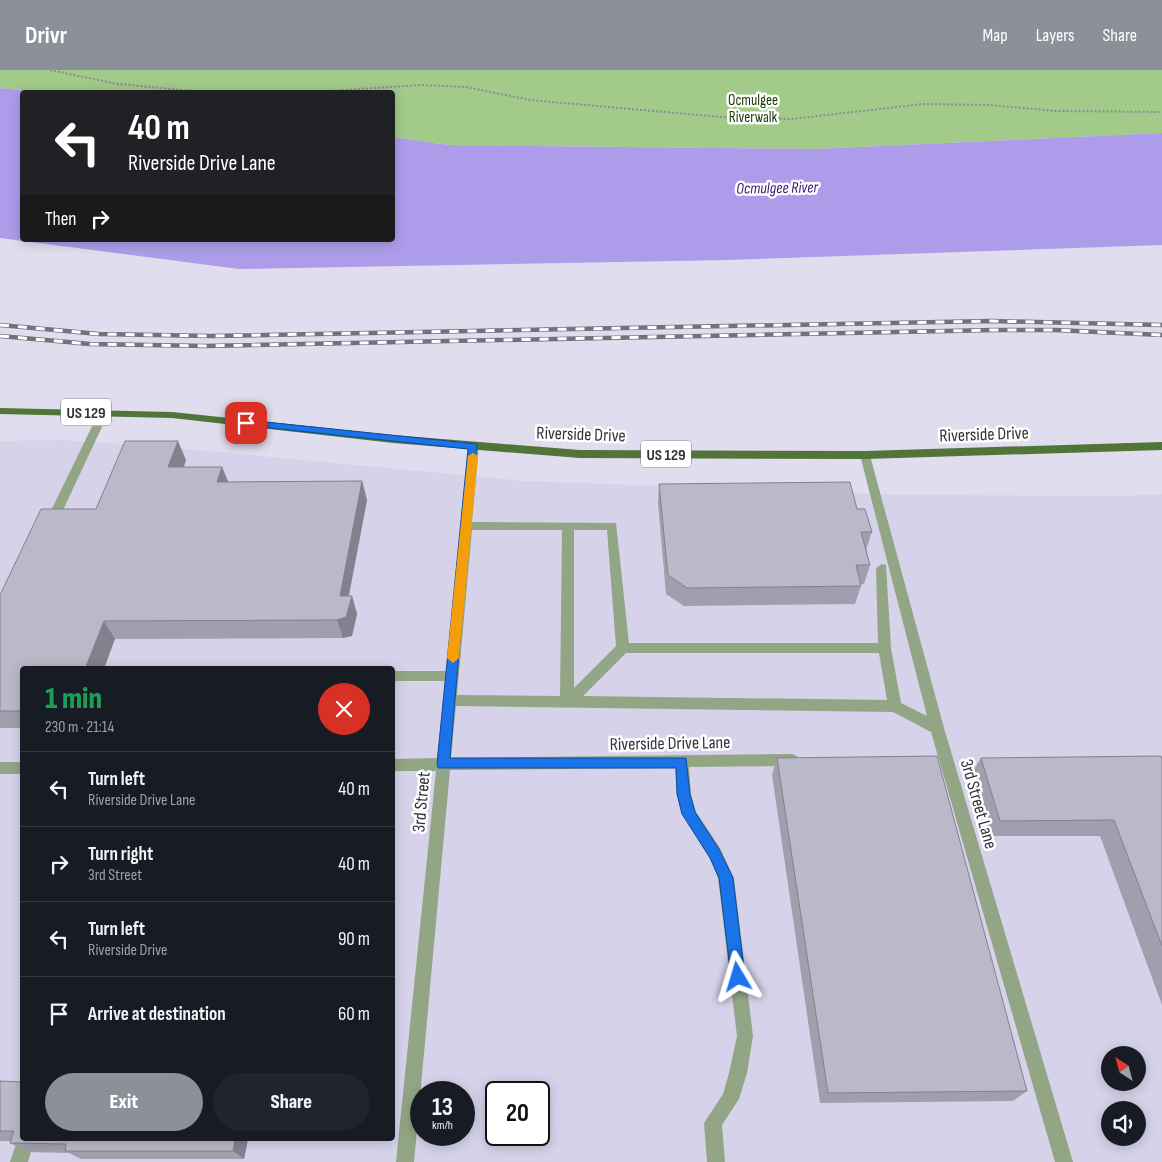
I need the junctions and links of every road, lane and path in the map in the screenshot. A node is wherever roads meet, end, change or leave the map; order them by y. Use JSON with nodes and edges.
{"nodes":[{"id":1,"x":50,"y":70,"type":"edge"},
{"id":2,"x":182,"y":90,"type":"edge"},
{"id":3,"x":345,"y":90,"type":"edge"},
{"id":4,"x":1162,"y":112,"type":"edge"},
{"id":5,"x":0,"y":411,"type":"edge"},
{"id":6,"x":104,"y":412,"type":"junction"},
{"id":7,"x":474,"y":446,"type":"junction"},
{"id":8,"x":1162,"y":446,"type":"edge"},
{"id":9,"x":865,"y":455,"type":"junction"},
{"id":10,"x":466,"y":526,"type":"junction"},
{"id":11,"x":568,"y":528,"type":"junction"},
{"id":12,"x":43,"y":538,"type":"edge"},
{"id":13,"x":882,"y":568,"type":"dead end"},
{"id":14,"x":623,"y":648,"type":"junction"},
{"id":15,"x":885,"y":648,"type":"junction"},
{"id":16,"x":395,"y":676,"type":"edge"},
{"id":17,"x":451,"y":676,"type":"junction"},
{"id":18,"x":449,"y":700,"type":"junction"},
{"id":19,"x":567,"y":703,"type":"junction"},
{"id":20,"x":895,"y":706,"type":"junction"},
{"id":21,"x":937,"y":728,"type":"junction"},
{"id":22,"x":929,"y":759,"type":"edge"},
{"id":23,"x":802,"y":760,"type":"edge"},
{"id":24,"x":947,"y":760,"type":"junction"},
{"id":25,"x":682,"y":762,"type":"junction"},
{"id":26,"x":443,"y":764,"type":"junction"},
{"id":27,"x":395,"y":765,"type":"edge"},
{"id":28,"x":0,"y":768,"type":"edge"},
{"id":29,"x":20,"y":768,"type":"edge"},
{"id":30,"x":25,"y":1141,"type":"edge"},
{"id":31,"x":19,"y":1162,"type":"edge"},
{"id":32,"x":405,"y":1162,"type":"edge"},
{"id":33,"x":716,"y":1162,"type":"edge"},
{"id":34,"x":1064,"y":1162,"type":"edge"}],
"edges":[{"from":1,"to":2,"type":"path"},
{"from":3,"to":4,"type":"path"},
{"from":5,"to":6,"type":"main road","name":"Riverside Drive","number":"US 129"},
{"from":6,"to":7,"type":"main road","name":"Riverside Drive","number":"US 129"},
{"from":6,"to":12,"type":"street"},
{"from":7,"to":9,"type":"main road","name":"Riverside Drive","number":"US 129"},
{"from":7,"to":10,"type":"street","name":"3rd Street"},
{"from":8,"to":9,"type":"main road","name":"Riverside Drive","number":"US 129"},
{"from":9,"to":21,"type":"street","name":"3rd Street Lane"},
{"from":10,"to":11,"type":"street"},
{"from":10,"to":17,"type":"street","name":"3rd Street"},
{"from":11,"to":14,"type":"street"},
{"from":11,"to":19,"type":"street"},
{"from":13,"to":15,"type":"street"},
{"from":14,"to":15,"type":"street"},
{"from":14,"to":19,"type":"street"},
{"from":15,"to":20,"type":"street"},
{"from":16,"to":17,"type":"street"},
{"from":17,"to":18,"type":"street","name":"3rd Street"},
{"from":18,"to":19,"type":"street"},
{"from":18,"to":26,"type":"street","name":"3rd Street"},
{"from":19,"to":20,"type":"street"},
{"from":20,"to":21,"type":"street"},
{"from":21,"to":24,"type":"street","name":"3rd Street Lane"},
{"from":22,"to":24,"type":"street"},
{"from":23,"to":25,"type":"street","name":"Riverside Drive Lane"},
{"from":24,"to":34,"type":"street","name":"3rd Street Lane"},
{"from":25,"to":26,"type":"street","name":"Riverside Drive Lane"},
{"from":25,"to":33,"type":"street"},
{"from":26,"to":27,"type":"street","name":"Riverside Drive Lane"},
{"from":26,"to":32,"type":"street","name":"3rd Street"},
{"from":28,"to":29,"type":"street"},
{"from":30,"to":31,"type":"street"}]}
